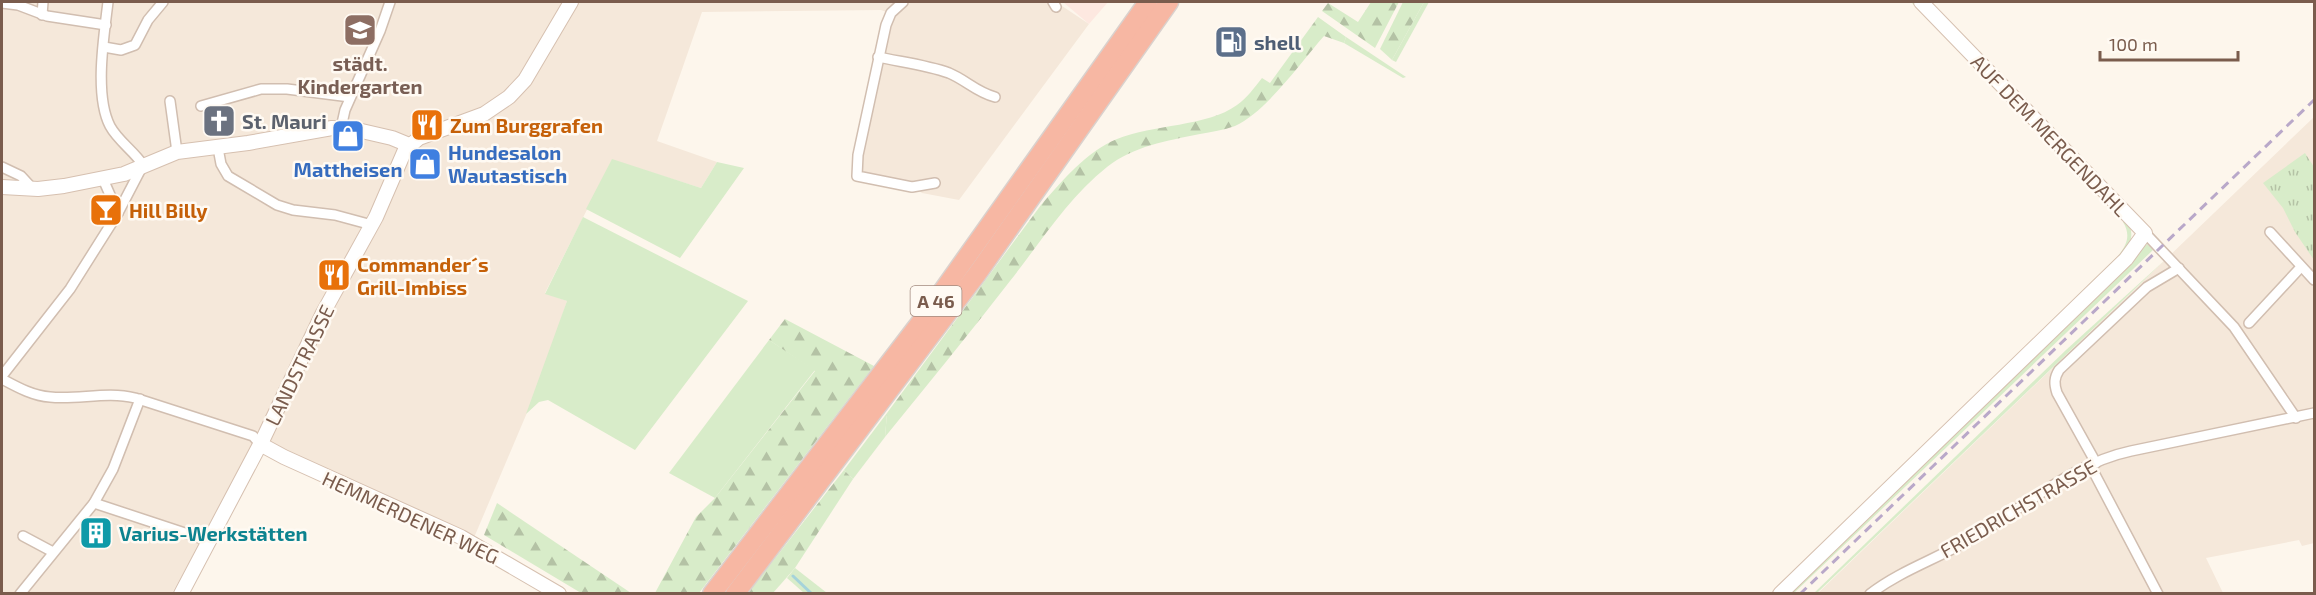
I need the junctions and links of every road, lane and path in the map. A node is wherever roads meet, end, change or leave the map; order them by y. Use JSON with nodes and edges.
{"nodes":[{"id":1,"x":44,"y":2,"type":"edge"},
{"id":2,"x":108,"y":2,"type":"edge"},
{"id":3,"x":163,"y":2,"type":"edge"},
{"id":4,"x":390,"y":2,"type":"edge"},
{"id":5,"x":571,"y":2,"type":"edge"},
{"id":6,"x":903,"y":2,"type":"edge"},
{"id":7,"x":1148,"y":2,"type":"edge"},
{"id":8,"x":1169,"y":2,"type":"edge"},
{"id":9,"x":1921,"y":2,"type":"edge"},
{"id":10,"x":2,"y":3,"type":"edge"},
{"id":11,"x":42,"y":15,"type":"junction"},
{"id":12,"x":106,"y":25,"type":"junction"},
{"id":13,"x":104,"y":47,"type":"junction"},
{"id":14,"x":878,"y":57,"type":"junction"},
{"id":15,"x":350,"y":97,"type":"junction"},
{"id":16,"x":995,"y":97,"type":"dead end"},
{"id":17,"x":170,"y":100,"type":"dead end"},
{"id":18,"x":201,"y":106,"type":"dead end"},
{"id":19,"x":341,"y":128,"type":"junction"},
{"id":20,"x":409,"y":145,"type":"junction"},
{"id":21,"x":218,"y":148,"type":"junction"},
{"id":22,"x":177,"y":152,"type":"junction"},
{"id":23,"x":143,"y":165,"type":"junction"},
{"id":24,"x":2,"y":167,"type":"edge"},
{"id":25,"x":103,"y":179,"type":"junction"},
{"id":26,"x":935,"y":183,"type":"dead end"},
{"id":27,"x":2,"y":187,"type":"edge"},
{"id":28,"x":33,"y":189,"type":"junction"},
{"id":29,"x":118,"y":213,"type":"junction"},
{"id":30,"x":372,"y":225,"type":"junction"},
{"id":31,"x":2145,"y":232,"type":"junction"},
{"id":32,"x":2270,"y":232,"type":"dead end"},
{"id":33,"x":2301,"y":267,"type":"junction"},
{"id":34,"x":2179,"y":268,"type":"junction"},
{"id":35,"x":2314,"y":280,"type":"edge"},
{"id":36,"x":2249,"y":323,"type":"dead end"},
{"id":37,"x":2,"y":377,"type":"edge"},
{"id":38,"x":140,"y":399,"type":"junction"},
{"id":39,"x":2314,"y":413,"type":"edge"},
{"id":40,"x":2296,"y":418,"type":"junction"},
{"id":41,"x":260,"y":444,"type":"junction"},
{"id":42,"x":2093,"y":464,"type":"junction"},
{"id":43,"x":94,"y":503,"type":"junction"},
{"id":44,"x":23,"y":536,"type":"dead end"},
{"id":45,"x":209,"y":541,"type":"junction"},
{"id":46,"x":53,"y":552,"type":"junction"},
{"id":47,"x":20,"y":594,"type":"edge"},
{"id":48,"x":181,"y":594,"type":"edge"},
{"id":49,"x":559,"y":594,"type":"edge"},
{"id":50,"x":712,"y":594,"type":"edge"},
{"id":51,"x":735,"y":594,"type":"edge"},
{"id":52,"x":1780,"y":594,"type":"edge"},
{"id":53,"x":1870,"y":594,"type":"edge"},
{"id":54,"x":2158,"y":594,"type":"edge"}],
"edges":[{"from":1,"to":11,"type":"street"},
{"from":2,"to":12,"type":"street"},
{"from":3,"to":13,"type":"street"},
{"from":4,"to":15,"type":"street"},
{"from":5,"to":20,"type":"street"},
{"from":6,"to":14,"type":"street"},
{"from":7,"to":50,"type":"highway","number":"A 46"},
{"from":8,"to":51,"type":"highway","number":"A 46"},
{"from":9,"to":31,"type":"street","name":"AUF DEM MERGENDAHL"},
{"from":10,"to":11,"type":"street"},
{"from":11,"to":12,"type":"street"},
{"from":12,"to":13,"type":"street"},
{"from":13,"to":23,"type":"street"},
{"from":14,"to":16,"type":"street"},
{"from":14,"to":26,"type":"street"},
{"from":15,"to":18,"type":"street"},
{"from":15,"to":19,"type":"street"},
{"from":17,"to":22,"type":"street"},
{"from":19,"to":20,"type":"street"},
{"from":19,"to":21,"type":"street"},
{"from":20,"to":30,"type":"street","name":"LANDSTRASSE"},
{"from":21,"to":22,"type":"street"},
{"from":21,"to":30,"type":"street"},
{"from":22,"to":23,"type":"street"},
{"from":23,"to":25,"type":"street"},
{"from":23,"to":29,"type":"street"},
{"from":24,"to":28,"type":"street"},
{"from":25,"to":28,"type":"street"},
{"from":25,"to":29,"type":"street"},
{"from":27,"to":28,"type":"street"},
{"from":29,"to":37,"type":"street"},
{"from":30,"to":41,"type":"street","name":"LANDSTRASSE"},
{"from":31,"to":34,"type":"street","name":"AUF DEM MERGENDAHL"},
{"from":31,"to":52,"type":"street"},
{"from":32,"to":33,"type":"street"},
{"from":33,"to":35,"type":"street"},
{"from":33,"to":36,"type":"street"},
{"from":34,"to":40,"type":"street","name":"AUF DEM MERGENDAHL"},
{"from":34,"to":42,"type":"street"},
{"from":37,"to":38,"type":"street"},
{"from":38,"to":41,"type":"street"},
{"from":38,"to":43,"type":"street"},
{"from":39,"to":40,"type":"street","name":"FRIEDRICHSTRASSE"},
{"from":40,"to":42,"type":"street","name":"FRIEDRICHSTRASSE"},
{"from":41,"to":45,"type":"street","name":"LANDSTRASSE"},
{"from":41,"to":49,"type":"street","name":"HEMMERDENER WEG"},
{"from":42,"to":53,"type":"street","name":"FRIEDRICHSTRASSE"},
{"from":42,"to":54,"type":"street"},
{"from":43,"to":45,"type":"street"},
{"from":43,"to":46,"type":"street"},
{"from":44,"to":46,"type":"street"},
{"from":45,"to":48,"type":"street","name":"LANDSTRASSE"},
{"from":46,"to":47,"type":"street"}]}
